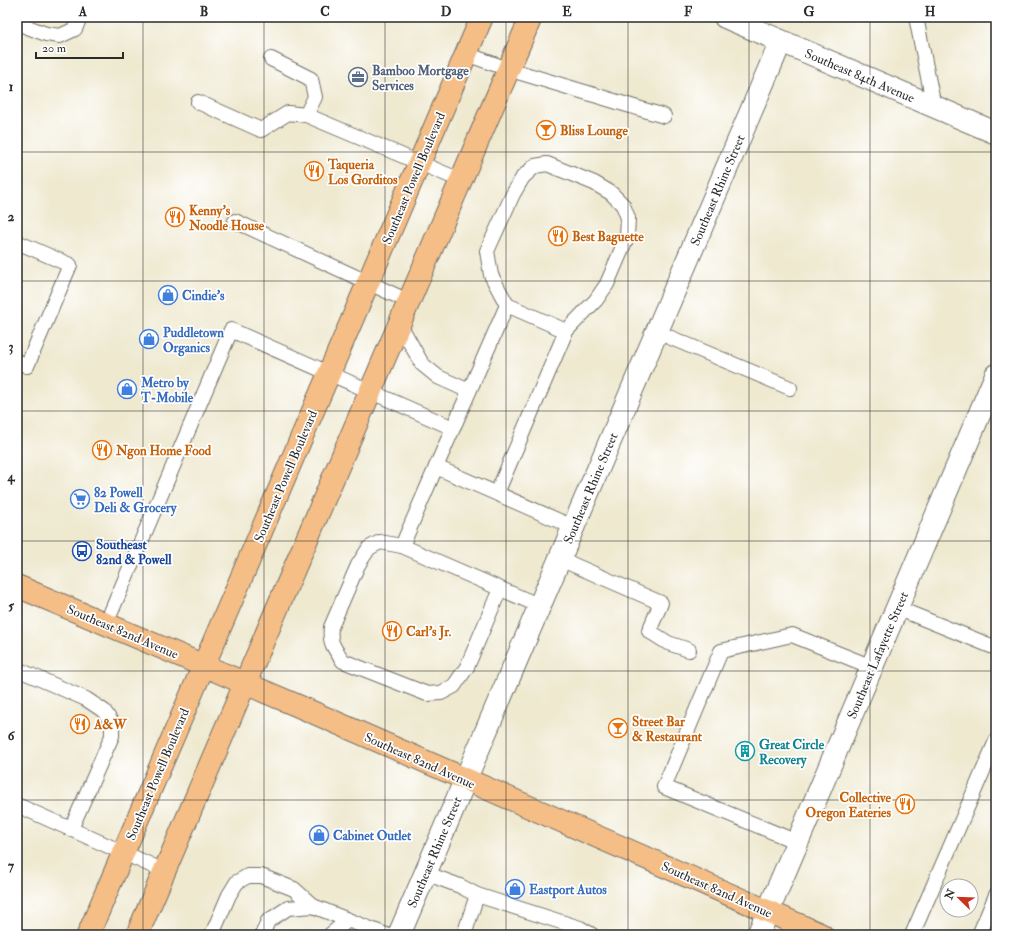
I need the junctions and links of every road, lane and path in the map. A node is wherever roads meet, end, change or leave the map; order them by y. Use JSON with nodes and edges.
{"nodes":[{"id":1,"x":80,"y":17,"type":"edge"},
{"id":2,"x":482,"y":17,"type":"edge"},
{"id":3,"x":531,"y":17,"type":"edge"},
{"id":4,"x":725,"y":17,"type":"edge"},
{"id":5,"x":916,"y":17,"type":"edge"},
{"id":6,"x":17,"y":23,"type":"edge"},
{"id":7,"x":780,"y":41,"type":"junction"},
{"id":8,"x":466,"y":54,"type":"junction"},
{"id":9,"x":271,"y":59,"type":"dead end"},
{"id":10,"x":508,"y":69,"type":"junction"},
{"id":11,"x":198,"y":102,"type":"dead end"},
{"id":12,"x":934,"y":107,"type":"junction"},
{"id":13,"x":306,"y":115,"type":"junction"},
{"id":14,"x":664,"y":116,"type":"dead end"},
{"id":15,"x":996,"y":133,"type":"edge"},
{"id":16,"x":419,"y":163,"type":"junction"},
{"id":17,"x":460,"y":180,"type":"junction"},
{"id":18,"x":235,"y":221,"type":"dead end"},
{"id":19,"x":17,"y":242,"type":"edge"},
{"id":20,"x":368,"y":283,"type":"junction"},
{"id":21,"x":408,"y":301,"type":"junction"},
{"id":22,"x":507,"y":305,"type":"junction"},
{"id":23,"x":399,"y":324,"type":"junction"},
{"id":24,"x":566,"y":331,"type":"junction"},
{"id":25,"x":657,"y":332,"type":"junction"},
{"id":26,"x":17,"y":361,"type":"edge"},
{"id":27,"x":329,"y":373,"type":"junction"},
{"id":28,"x":996,"y":376,"type":"edge"},
{"id":29,"x":790,"y":388,"type":"dead end"},
{"id":30,"x":370,"y":391,"type":"junction"},
{"id":31,"x":469,"y":391,"type":"junction"},
{"id":32,"x":453,"y":428,"type":"junction"},
{"id":33,"x":436,"y":467,"type":"junction"},
{"id":34,"x":497,"y":493,"type":"junction"},
{"id":35,"x":573,"y":527,"type":"junction"},
{"id":36,"x":402,"y":546,"type":"junction"},
{"id":37,"x":560,"y":559,"type":"junction"},
{"id":38,"x":500,"y":589,"type":"junction"},
{"id":39,"x":18,"y":591,"type":"edge"},
{"id":40,"x":540,"y":606,"type":"junction"},
{"id":41,"x":897,"y":608,"type":"junction"},
{"id":42,"x":106,"y":624,"type":"junction"},
{"id":43,"x":996,"y":648,"type":"edge"},
{"id":44,"x":689,"y":650,"type":"dead end"},
{"id":45,"x":203,"y":666,"type":"junction"},
{"id":46,"x":872,"y":667,"type":"junction"},
{"id":47,"x":17,"y":669,"type":"edge"},
{"id":48,"x":244,"y":684,"type":"junction"},
{"id":49,"x":996,"y":740,"type":"edge"},
{"id":50,"x":466,"y":780,"type":"junction"},
{"id":51,"x":17,"y":805,"type":"edge"},
{"id":52,"x":71,"y":829,"type":"junction"},
{"id":53,"x":797,"y":842,"type":"junction"},
{"id":54,"x":123,"y":852,"type":"junction"},
{"id":55,"x":164,"y":871,"type":"junction"},
{"id":56,"x":426,"y":872,"type":"junction"},
{"id":57,"x":477,"y":895,"type":"junction"},
{"id":58,"x":996,"y":895,"type":"edge"},
{"id":59,"x":313,"y":906,"type":"junction"},
{"id":60,"x":768,"y":911,"type":"junction"},
{"id":61,"x":348,"y":920,"type":"junction"},
{"id":62,"x":213,"y":932,"type":"dead end"},
{"id":63,"x":88,"y":935,"type":"edge"},
{"id":64,"x":137,"y":935,"type":"edge"},
{"id":65,"x":262,"y":935,"type":"edge"},
{"id":66,"x":330,"y":935,"type":"edge"},
{"id":67,"x":386,"y":935,"type":"edge"},
{"id":68,"x":399,"y":935,"type":"edge"},
{"id":69,"x":464,"y":935,"type":"edge"},
{"id":70,"x":592,"y":935,"type":"edge"},
{"id":71,"x":758,"y":935,"type":"edge"},
{"id":72,"x":822,"y":935,"type":"edge"},
{"id":73,"x":912,"y":935,"type":"edge"},
{"id":74,"x":979,"y":935,"type":"edge"}],
"edges":[{"from":1,"to":6,"type":"lane"},
{"from":2,"to":8,"type":"main road","name":"Southeast Powell Boulevard"},
{"from":3,"to":10,"type":"main road"},
{"from":4,"to":7,"type":"street","name":"Southeast 84th Avenue"},
{"from":5,"to":12,"type":"lane"},
{"from":7,"to":12,"type":"street","name":"Southeast 84th Avenue"},
{"from":7,"to":25,"type":"street","name":"Southeast Rhine Street"},
{"from":8,"to":10,"type":"lane"},
{"from":8,"to":16,"type":"main road","name":"Southeast Powell Boulevard"},
{"from":9,"to":13,"type":"lane"},
{"from":10,"to":14,"type":"lane"},
{"from":10,"to":17,"type":"main road"},
{"from":11,"to":13,"type":"lane"},
{"from":12,"to":15,"type":"street","name":"Southeast 84th Avenue"},
{"from":13,"to":16,"type":"lane"},
{"from":16,"to":17,"type":"lane"},
{"from":16,"to":20,"type":"main road","name":"Southeast Powell Boulevard"},
{"from":17,"to":21,"type":"main road"},
{"from":18,"to":20,"type":"lane"},
{"from":19,"to":26,"type":"lane"},
{"from":20,"to":21,"type":"lane"},
{"from":20,"to":27,"type":"main road","name":"Southeast Powell Boulevard"},
{"from":21,"to":23,"type":"main road"},
{"from":22,"to":24,"type":"lane"},
{"from":22,"to":24,"type":"lane"},
{"from":22,"to":31,"type":"lane"},
{"from":23,"to":30,"type":"main road"},
{"from":23,"to":31,"type":"lane"},
{"from":24,"to":34,"type":"lane"},
{"from":25,"to":29,"type":"lane"},
{"from":25,"to":35,"type":"street","name":"Southeast Rhine Street"},
{"from":27,"to":30,"type":"lane"},
{"from":27,"to":42,"type":"lane"},
{"from":27,"to":45,"type":"main road","name":"Southeast Powell Boulevard"},
{"from":28,"to":41,"type":"street","name":"Southeast Lafayette Street"},
{"from":30,"to":32,"type":"lane"},
{"from":30,"to":48,"type":"main road"},
{"from":31,"to":32,"type":"lane"},
{"from":32,"to":33,"type":"lane"},
{"from":33,"to":34,"type":"lane"},
{"from":33,"to":36,"type":"lane"},
{"from":34,"to":35,"type":"lane"},
{"from":35,"to":37,"type":"street","name":"Southeast Rhine Street"},
{"from":36,"to":38,"type":"lane"},
{"from":36,"to":38,"type":"lane"},
{"from":37,"to":40,"type":"street","name":"Southeast Rhine Street"},
{"from":37,"to":44,"type":"lane"},
{"from":38,"to":40,"type":"lane"},
{"from":39,"to":42,"type":"main road","name":"Southeast 82nd Avenue"},
{"from":40,"to":50,"type":"street","name":"Southeast Rhine Street"},
{"from":41,"to":43,"type":"lane"},
{"from":41,"to":46,"type":"street","name":"Southeast Lafayette Street"},
{"from":42,"to":45,"type":"main road","name":"Southeast 82nd Avenue"},
{"from":45,"to":48,"type":"main road","name":"Southeast 82nd Avenue"},
{"from":45,"to":54,"type":"main road","name":"Southeast Powell Boulevard"},
{"from":46,"to":53,"type":"street","name":"Southeast Lafayette Street"},
{"from":46,"to":53,"type":"lane"},
{"from":47,"to":52,"type":"lane"},
{"from":48,"to":50,"type":"main road","name":"Southeast 82nd Avenue"},
{"from":48,"to":55,"type":"main road"},
{"from":49,"to":73,"type":"lane"},
{"from":50,"to":56,"type":"street","name":"Southeast Rhine Street"},
{"from":50,"to":60,"type":"main road","name":"Southeast 82nd Avenue"},
{"from":51,"to":52,"type":"lane"},
{"from":52,"to":54,"type":"lane"},
{"from":53,"to":60,"type":"street","name":"Southeast Lafayette Street"},
{"from":54,"to":55,"type":"lane"},
{"from":54,"to":63,"type":"main road","name":"Southeast Powell Boulevard"},
{"from":55,"to":64,"type":"main road"},
{"from":56,"to":57,"type":"lane"},
{"from":56,"to":68,"type":"street","name":"Southeast Rhine Street"},
{"from":57,"to":69,"type":"lane"},
{"from":57,"to":70,"type":"lane"},
{"from":58,"to":74,"type":"lane"},
{"from":59,"to":61,"type":"lane"},
{"from":59,"to":62,"type":"lane"},
{"from":59,"to":65,"type":"lane"},
{"from":60,"to":71,"type":"street","name":"Southeast Lafayette Street"},
{"from":60,"to":72,"type":"main road","name":"Southeast 82nd Avenue"},
{"from":61,"to":66,"type":"lane"},
{"from":61,"to":67,"type":"lane"}]}
